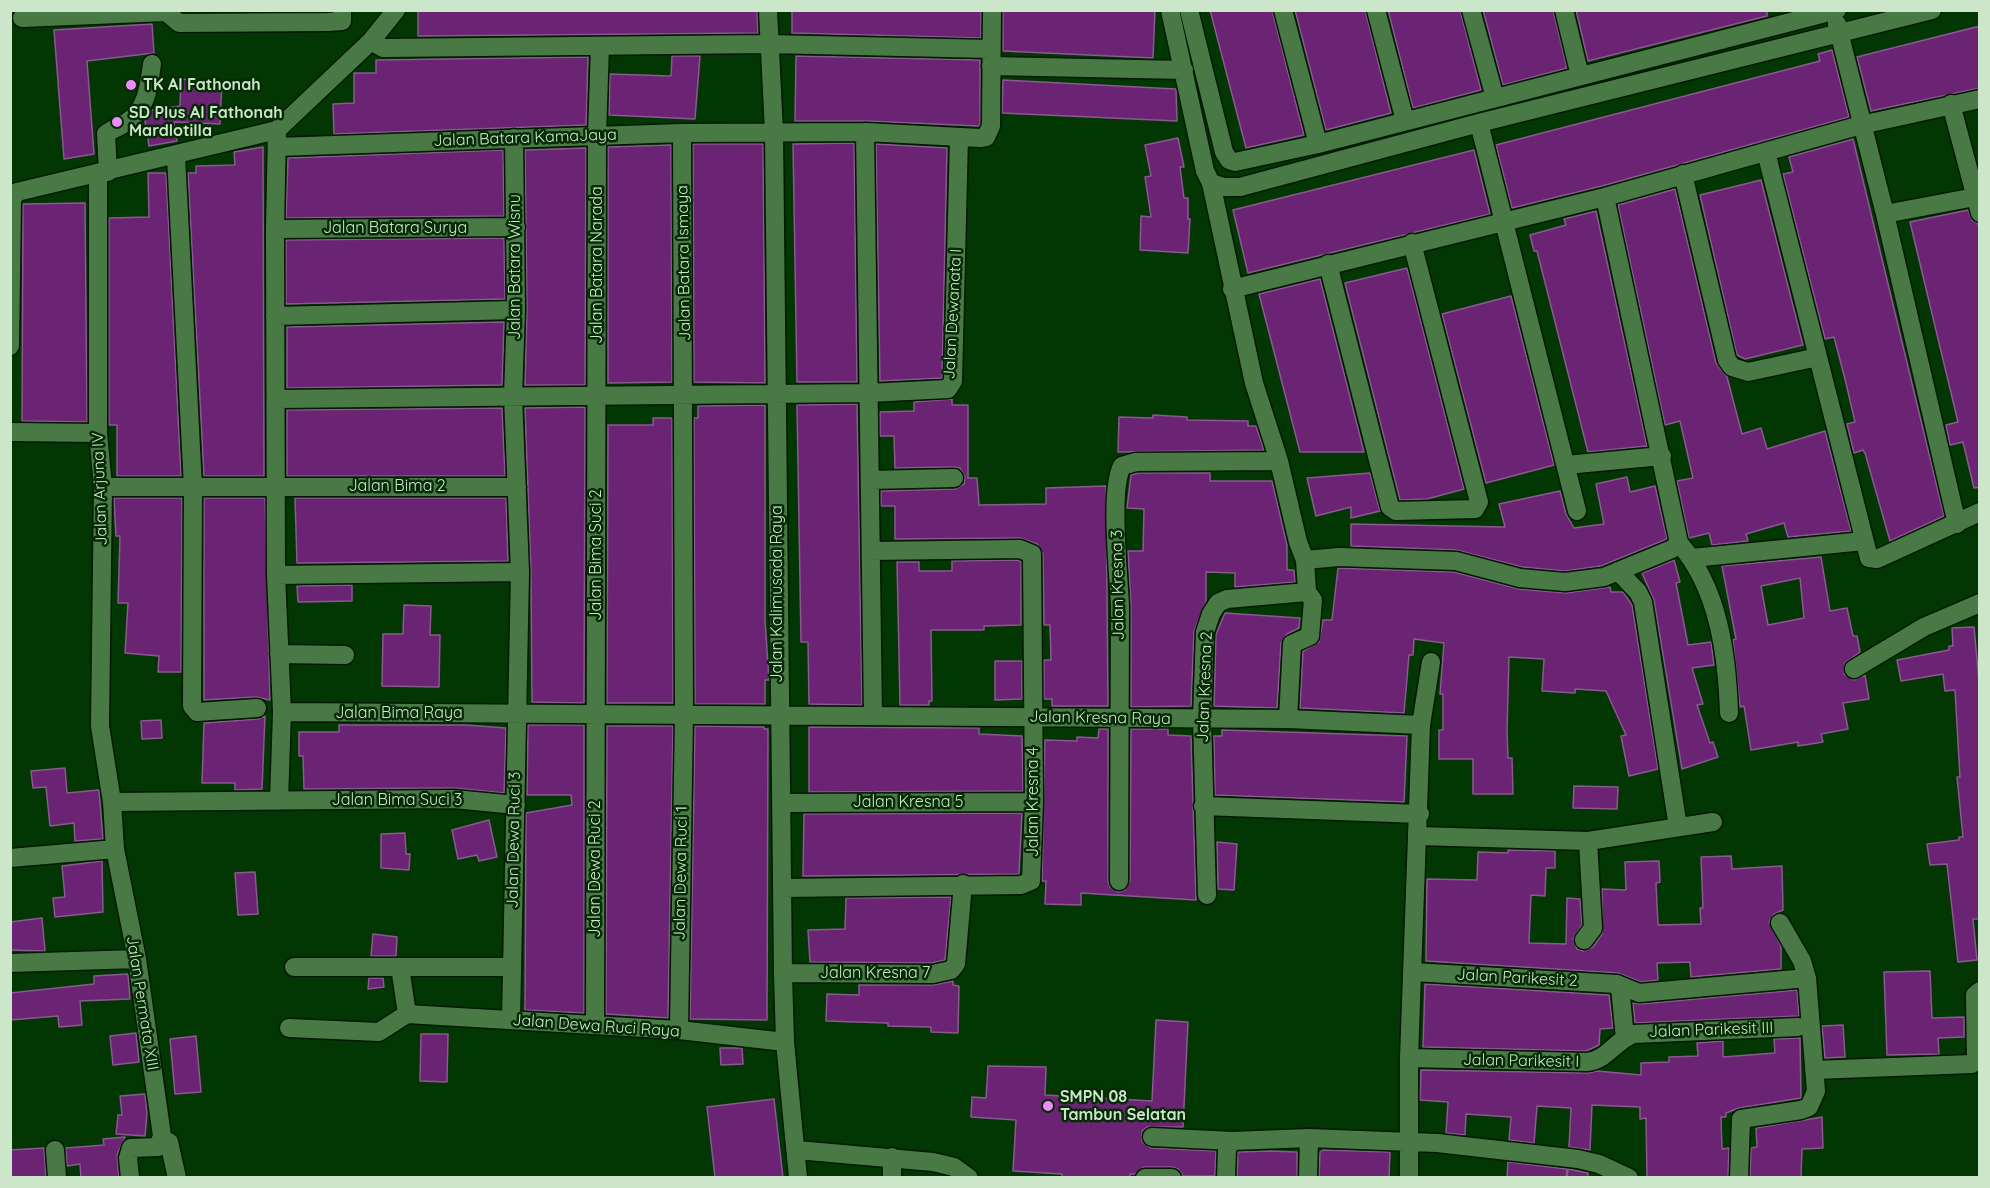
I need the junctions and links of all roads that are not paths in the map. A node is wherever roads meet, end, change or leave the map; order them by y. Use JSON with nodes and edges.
{"nodes":[{"id":1,"x":396,"y":10,"type":"edge"},
{"id":2,"x":768,"y":10,"type":"edge"},
{"id":3,"x":992,"y":10,"type":"edge"},
{"id":4,"x":1170,"y":10,"type":"edge"},
{"id":5,"x":1189,"y":10,"type":"edge"},
{"id":6,"x":1283,"y":10,"type":"edge"},
{"id":7,"x":1376,"y":10,"type":"edge"},
{"id":8,"x":1471,"y":10,"type":"edge"},
{"id":9,"x":1564,"y":10,"type":"edge"},
{"id":10,"x":1932,"y":10,"type":"edge"},
{"id":11,"x":165,"y":11,"type":"edge"},
{"id":12,"x":1835,"y":11,"type":"edge"},
{"id":13,"x":251,"y":16,"type":"edge"},
{"id":14,"x":342,"y":16,"type":"edge"},
{"id":15,"x":22,"y":18,"type":"dead end"},
{"id":16,"x":1839,"y":34,"type":"junction"},
{"id":17,"x":371,"y":41,"type":"junction"},
{"id":18,"x":768,"y":44,"type":"junction"},
{"id":19,"x":600,"y":46,"type":"junction"},
{"id":20,"x":991,"y":57,"type":"junction"},
{"id":21,"x":152,"y":64,"type":"dead end"},
{"id":22,"x":1184,"y":70,"type":"junction"},
{"id":23,"x":1580,"y":76,"type":"junction"},
{"id":24,"x":1495,"y":98,"type":"junction"},
{"id":25,"x":1980,"y":99,"type":"edge"},
{"id":26,"x":1951,"y":104,"type":"junction"},
{"id":27,"x":1406,"y":122,"type":"junction"},
{"id":28,"x":1479,"y":123,"type":"junction"},
{"id":29,"x":1861,"y":125,"type":"junction"},
{"id":30,"x":774,"y":132,"type":"junction"},
{"id":31,"x":865,"y":132,"type":"junction"},
{"id":32,"x":682,"y":133,"type":"junction"},
{"id":33,"x":597,"y":135,"type":"junction"},
{"id":34,"x":959,"y":137,"type":"junction"},
{"id":35,"x":514,"y":138,"type":"junction"},
{"id":36,"x":277,"y":139,"type":"junction"},
{"id":37,"x":1318,"y":144,"type":"junction"},
{"id":38,"x":1766,"y":152,"type":"junction"},
{"id":39,"x":176,"y":156,"type":"junction"},
{"id":40,"x":103,"y":173,"type":"junction"},
{"id":41,"x":1683,"y":174,"type":"junction"},
{"id":42,"x":1211,"y":183,"type":"junction"},
{"id":43,"x":1605,"y":197,"type":"junction"},
{"id":44,"x":1977,"y":205,"type":"edge"},
{"id":45,"x":1885,"y":214,"type":"junction"},
{"id":46,"x":1504,"y":221,"type":"junction"},
{"id":47,"x":516,"y":227,"type":"junction"},
{"id":48,"x":275,"y":229,"type":"junction"},
{"id":49,"x":1412,"y":243,"type":"junction"},
{"id":50,"x":1328,"y":264,"type":"junction"},
{"id":51,"x":1232,"y":289,"type":"junction"},
{"id":52,"x":516,"y":310,"type":"junction"},
{"id":53,"x":275,"y":316,"type":"junction"},
{"id":54,"x":10,"y":346,"type":"edge"},
{"id":55,"x":1818,"y":357,"type":"junction"},
{"id":56,"x":776,"y":392,"type":"junction"},
{"id":57,"x":868,"y":393,"type":"junction"},
{"id":58,"x":685,"y":394,"type":"junction"},
{"id":59,"x":596,"y":395,"type":"junction"},
{"id":60,"x":513,"y":396,"type":"junction"},
{"id":61,"x":276,"y":399,"type":"junction"},
{"id":62,"x":10,"y":432,"type":"edge"},
{"id":63,"x":98,"y":433,"type":"junction"},
{"id":64,"x":1662,"y":456,"type":"junction"},
{"id":65,"x":1279,"y":461,"type":"junction"},
{"id":66,"x":1566,"y":465,"type":"junction"},
{"id":67,"x":954,"y":478,"type":"dead end"},
{"id":68,"x":870,"y":480,"type":"junction"},
{"id":69,"x":276,"y":486,"type":"junction"},
{"id":70,"x":103,"y":487,"type":"junction"},
{"id":71,"x":193,"y":487,"type":"junction"},
{"id":72,"x":517,"y":487,"type":"junction"},
{"id":73,"x":1577,"y":511,"type":"dead end"},
{"id":74,"x":1980,"y":512,"type":"edge"},
{"id":75,"x":1957,"y":524,"type":"junction"},
{"id":76,"x":1864,"y":541,"type":"junction"},
{"id":77,"x":1679,"y":543,"type":"junction"},
{"id":78,"x":871,"y":551,"type":"junction"},
{"id":79,"x":1692,"y":558,"type":"junction"},
{"id":80,"x":1305,"y":560,"type":"junction"},
{"id":81,"x":1618,"y":571,"type":"junction"},
{"id":82,"x":520,"y":572,"type":"junction"},
{"id":83,"x":276,"y":575,"type":"junction"},
{"id":84,"x":1307,"y":592,"type":"junction"},
{"id":85,"x":1980,"y":603,"type":"edge"},
{"id":86,"x":279,"y":654,"type":"junction"},
{"id":87,"x":345,"y":656,"type":"dead end"},
{"id":88,"x":1431,"y":662,"type":"dead end"},
{"id":89,"x":1854,"y":669,"type":"dead end"},
{"id":90,"x":257,"y":708,"type":"dead end"},
{"id":91,"x":282,"y":712,"type":"junction"},
{"id":92,"x":1729,"y":713,"type":"dead end"},
{"id":93,"x":516,"y":714,"type":"junction"},
{"id":94,"x":596,"y":714,"type":"junction"},
{"id":95,"x":684,"y":715,"type":"junction"},
{"id":96,"x":778,"y":715,"type":"junction"},
{"id":97,"x":873,"y":716,"type":"junction"},
{"id":98,"x":1032,"y":717,"type":"junction"},
{"id":99,"x":1202,"y":719,"type":"junction"},
{"id":100,"x":1288,"y":719,"type":"junction"},
{"id":101,"x":1118,"y":720,"type":"junction"},
{"id":102,"x":1421,"y":725,"type":"junction"},
{"id":103,"x":279,"y":801,"type":"junction"},
{"id":104,"x":112,"y":802,"type":"junction"},
{"id":105,"x":1034,"y":802,"type":"junction"},
{"id":106,"x":782,"y":803,"type":"junction"},
{"id":107,"x":516,"y":805,"type":"junction"},
{"id":108,"x":1203,"y":806,"type":"junction"},
{"id":109,"x":1420,"y":814,"type":"junction"},
{"id":110,"x":1713,"y":822,"type":"dead end"},
{"id":111,"x":1678,"y":827,"type":"junction"},
{"id":112,"x":1418,"y":836,"type":"junction"},
{"id":113,"x":1588,"y":841,"type":"junction"},
{"id":114,"x":115,"y":849,"type":"junction"},
{"id":115,"x":10,"y":858,"type":"edge"},
{"id":116,"x":1119,"y":881,"type":"dead end"},
{"id":117,"x":963,"y":884,"type":"junction"},
{"id":118,"x":782,"y":888,"type":"junction"},
{"id":119,"x":1207,"y":895,"type":"dead end"},
{"id":120,"x":1780,"y":923,"type":"dead end"},
{"id":121,"x":1584,"y":940,"type":"dead end"},
{"id":122,"x":137,"y":959,"type":"junction"},
{"id":123,"x":10,"y":963,"type":"edge"},
{"id":124,"x":294,"y":967,"type":"dead end"},
{"id":125,"x":400,"y":967,"type":"junction"},
{"id":126,"x":510,"y":967,"type":"junction"},
{"id":127,"x":1413,"y":972,"type":"junction"},
{"id":128,"x":783,"y":973,"type":"junction"},
{"id":129,"x":1807,"y":978,"type":"junction"},
{"id":130,"x":1620,"y":987,"type":"junction"},
{"id":131,"x":1980,"y":991,"type":"edge"},
{"id":132,"x":407,"y":1014,"type":"junction"},
{"id":133,"x":511,"y":1020,"type":"junction"},
{"id":134,"x":595,"y":1024,"type":"junction"},
{"id":135,"x":1798,"y":1026,"type":"dead end"},
{"id":136,"x":289,"y":1028,"type":"dead end"},
{"id":137,"x":679,"y":1030,"type":"junction"},
{"id":138,"x":1624,"y":1038,"type":"junction"},
{"id":139,"x":785,"y":1042,"type":"junction"},
{"id":140,"x":1409,"y":1058,"type":"junction"},
{"id":141,"x":1814,"y":1070,"type":"junction"},
{"id":142,"x":1152,"y":1137,"type":"dead end"},
{"id":143,"x":1309,"y":1138,"type":"junction"},
{"id":144,"x":1232,"y":1141,"type":"junction"},
{"id":145,"x":1408,"y":1141,"type":"junction"},
{"id":146,"x":162,"y":1144,"type":"junction"},
{"id":147,"x":55,"y":1150,"type":"dead end"},
{"id":148,"x":797,"y":1150,"type":"junction"},
{"id":149,"x":892,"y":1157,"type":"junction"},
{"id":150,"x":57,"y":1178,"type":"edge"},
{"id":151,"x":130,"y":1178,"type":"edge"},
{"id":152,"x":177,"y":1178,"type":"edge"},
{"id":153,"x":798,"y":1178,"type":"edge"},
{"id":154,"x":892,"y":1178,"type":"edge"},
{"id":155,"x":969,"y":1178,"type":"edge"},
{"id":156,"x":1145,"y":1178,"type":"edge"},
{"id":157,"x":1172,"y":1178,"type":"edge"},
{"id":158,"x":1226,"y":1178,"type":"edge"},
{"id":159,"x":1308,"y":1178,"type":"edge"},
{"id":160,"x":1409,"y":1178,"type":"edge"},
{"id":161,"x":1629,"y":1178,"type":"edge"},
{"id":162,"x":1739,"y":1178,"type":"edge"}],
"edges":[{"from":1,"to":17,"type":"street"},
{"from":2,"to":18,"type":"street","name":"Jalan Kalimusada Raya"},
{"from":3,"to":20,"type":"street"},
{"from":4,"to":22,"type":"street"},
{"from":5,"to":37,"type":"street"},
{"from":6,"to":37,"type":"street"},
{"from":7,"to":27,"type":"street"},
{"from":8,"to":24,"type":"street"},
{"from":9,"to":23,"type":"street"},
{"from":10,"to":16,"type":"street"},
{"from":11,"to":13,"type":"street"},
{"from":11,"to":15,"type":"street"},
{"from":12,"to":16,"type":"street"},
{"from":12,"to":23,"type":"street"},
{"from":13,"to":14,"type":"street"},
{"from":16,"to":28,"type":"street"},
{"from":16,"to":29,"type":"street"},
{"from":17,"to":19,"type":"street"},
{"from":17,"to":36,"type":"street"},
{"from":18,"to":19,"type":"street"},
{"from":18,"to":20,"type":"street"},
{"from":18,"to":30,"type":"street","name":"Jalan Kalimusada Raya"},
{"from":19,"to":33,"type":"street","name":"Jalan Batara Narada"},
{"from":20,"to":22,"type":"street"},
{"from":20,"to":34,"type":"street","name":"Jalan Batara KamaJaya"},
{"from":21,"to":40,"type":"street","name":"Jalan Arjuna IV"},
{"from":22,"to":42,"type":"street"},
{"from":23,"to":24,"type":"street"},
{"from":24,"to":27,"type":"street"},
{"from":25,"to":26,"type":"street"},
{"from":26,"to":29,"type":"street"},
{"from":26,"to":44,"type":"street"},
{"from":27,"to":37,"type":"street"},
{"from":28,"to":42,"type":"street"},
{"from":28,"to":46,"type":"street"},
{"from":29,"to":38,"type":"street"},
{"from":29,"to":45,"type":"street"},
{"from":30,"to":31,"type":"street","name":"Jalan Batara KamaJaya"},
{"from":30,"to":32,"type":"street","name":"Jalan Batara KamaJaya"},
{"from":30,"to":56,"type":"street","name":"Jalan Kalimusada Raya"},
{"from":31,"to":34,"type":"street","name":"Jalan Batara KamaJaya"},
{"from":31,"to":57,"type":"street"},
{"from":32,"to":33,"type":"street","name":"Jalan Batara KamaJaya"},
{"from":32,"to":58,"type":"street","name":"Jalan Batara Ismaya"},
{"from":33,"to":35,"type":"street","name":"Jalan Batara KamaJaya"},
{"from":33,"to":59,"type":"street","name":"Jalan Batara Narada"},
{"from":34,"to":57,"type":"street","name":"Jalan Dewanata I"},
{"from":35,"to":36,"type":"street","name":"Jalan Batara KamaJaya"},
{"from":35,"to":47,"type":"street","name":"Jalan Batara Wisnu"},
{"from":36,"to":39,"type":"street","name":"Jalan Batara KamaJaya"},
{"from":36,"to":48,"type":"street"},
{"from":38,"to":41,"type":"street"},
{"from":38,"to":55,"type":"street"},
{"from":39,"to":40,"type":"street","name":"Jalan Batara KamaJaya"},
{"from":39,"to":71,"type":"street"},
{"from":40,"to":54,"type":"street","name":"Jalan Batara KamaJaya"},
{"from":40,"to":63,"type":"street","name":"Jalan Arjuna IV"},
{"from":41,"to":43,"type":"street"},
{"from":41,"to":55,"type":"street"},
{"from":42,"to":51,"type":"street"},
{"from":43,"to":46,"type":"street"},
{"from":43,"to":64,"type":"street"},
{"from":44,"to":45,"type":"street"},
{"from":45,"to":75,"type":"street"},
{"from":46,"to":49,"type":"street"},
{"from":46,"to":66,"type":"street"},
{"from":47,"to":48,"type":"street","name":"Jalan Batara Surya"},
{"from":47,"to":52,"type":"street","name":"Jalan Batara Wisnu"},
{"from":48,"to":53,"type":"street"},
{"from":49,"to":50,"type":"street"},
{"from":49,"to":50,"type":"street"},
{"from":50,"to":51,"type":"street"},
{"from":51,"to":65,"type":"street"},
{"from":52,"to":53,"type":"street"},
{"from":52,"to":60,"type":"street","name":"Jalan Batara Wisnu"},
{"from":53,"to":61,"type":"street"},
{"from":55,"to":76,"type":"street"},
{"from":56,"to":57,"type":"street","name":"Jalan Dewanata I"},
{"from":56,"to":58,"type":"street","name":"Jalan Dewanata I"},
{"from":56,"to":96,"type":"street","name":"Jalan Kalimusada Raya"},
{"from":57,"to":68,"type":"street"},
{"from":58,"to":59,"type":"street","name":"Jalan Dewanata I"},
{"from":58,"to":95,"type":"street","name":"Jalan Batara Ismaya"},
{"from":59,"to":60,"type":"street","name":"Jalan Dewanata I"},
{"from":59,"to":94,"type":"street","name":"Jalan Bima Suci 2"},
{"from":60,"to":61,"type":"street","name":"Jalan Dewanata I"},
{"from":60,"to":72,"type":"street","name":"Jalan Batara Wisnu"},
{"from":61,"to":69,"type":"street"},
{"from":62,"to":63,"type":"street"},
{"from":63,"to":70,"type":"street","name":"Jalan Arjuna IV"},
{"from":64,"to":66,"type":"street"},
{"from":64,"to":77,"type":"street"},
{"from":65,"to":80,"type":"street"},
{"from":65,"to":101,"type":"street","name":"Jalan Kresna 3"},
{"from":66,"to":73,"type":"street"},
{"from":67,"to":68,"type":"street"},
{"from":68,"to":78,"type":"street"},
{"from":69,"to":71,"type":"street","name":"Jalan Bima 2"},
{"from":69,"to":72,"type":"street","name":"Jalan Bima 2"},
{"from":69,"to":83,"type":"street"},
{"from":70,"to":71,"type":"street","name":"Jalan Bima 2"},
{"from":70,"to":104,"type":"street","name":"Jalan Arjuna IV"},
{"from":71,"to":90,"type":"street"},
{"from":72,"to":82,"type":"street","name":"Jalan Batara Wisnu"},
{"from":74,"to":75,"type":"street"},
{"from":75,"to":76,"type":"street"},
{"from":76,"to":79,"type":"street"},
{"from":77,"to":79,"type":"street"},
{"from":77,"to":81,"type":"street"},
{"from":78,"to":97,"type":"street"},
{"from":78,"to":98,"type":"street","name":"Jalan Kresna 4"},
{"from":79,"to":92,"type":"street"},
{"from":80,"to":81,"type":"street"},
{"from":80,"to":84,"type":"street"},
{"from":81,"to":111,"type":"street"},
{"from":82,"to":83,"type":"street"},
{"from":82,"to":93,"type":"street","name":"Jalan Dewa Ruci 3"},
{"from":83,"to":86,"type":"street"},
{"from":84,"to":99,"type":"street","name":"Jalan Kresna 2"},
{"from":84,"to":100,"type":"street"},
{"from":85,"to":89,"type":"street"},
{"from":86,"to":87,"type":"street"},
{"from":86,"to":91,"type":"street"},
{"from":88,"to":102,"type":"street"},
{"from":91,"to":93,"type":"street","name":"Jalan Bima Raya"},
{"from":91,"to":103,"type":"street"},
{"from":93,"to":94,"type":"street","name":"Jalan Bima Raya"},
{"from":93,"to":107,"type":"street","name":"Jalan Dewa Ruci 3"},
{"from":94,"to":95,"type":"street","name":"Jalan Bima Raya"},
{"from":94,"to":134,"type":"street","name":"Jalan Dewa Ruci 2"},
{"from":95,"to":96,"type":"street","name":"Jalan Kresna Raya"},
{"from":95,"to":137,"type":"street","name":"Jalan Dewa Ruci 1"},
{"from":96,"to":97,"type":"street","name":"Jalan Kresna Raya"},
{"from":96,"to":106,"type":"street","name":"Jalan Kalimusada Raya"},
{"from":97,"to":98,"type":"street","name":"Jalan Kresna Raya"},
{"from":98,"to":101,"type":"street","name":"Jalan Kresna Raya"},
{"from":98,"to":105,"type":"street","name":"Jalan Kresna 4"},
{"from":99,"to":100,"type":"street","name":"Jalan Kresna Raya"},
{"from":99,"to":101,"type":"street","name":"Jalan Kresna Raya"},
{"from":99,"to":108,"type":"street","name":"Jalan Kresna 2"},
{"from":100,"to":102,"type":"street","name":"Jalan Kresna Raya"},
{"from":101,"to":116,"type":"street"},
{"from":102,"to":109,"type":"street"},
{"from":103,"to":104,"type":"street","name":"Jalan Bima Suci 3"},
{"from":103,"to":107,"type":"street","name":"Jalan Bima Suci 3"},
{"from":104,"to":114,"type":"street","name":"Jalan Permata XIII"},
{"from":105,"to":106,"type":"street","name":"Jalan Kresna 5"},
{"from":105,"to":117,"type":"street","name":"Jalan Kresna 4"},
{"from":106,"to":118,"type":"street","name":"Jalan Kalimusada Raya"},
{"from":107,"to":126,"type":"street","name":"Jalan Dewa Ruci 3"},
{"from":108,"to":109,"type":"street"},
{"from":108,"to":119,"type":"street","name":"Jalan Kresna 2"},
{"from":109,"to":112,"type":"street"},
{"from":110,"to":111,"type":"street"},
{"from":111,"to":113,"type":"street"},
{"from":112,"to":113,"type":"street"},
{"from":112,"to":127,"type":"street"},
{"from":113,"to":121,"type":"street"},
{"from":114,"to":115,"type":"street"},
{"from":114,"to":122,"type":"street","name":"Jalan Permata XIII"},
{"from":117,"to":118,"type":"street"},
{"from":117,"to":128,"type":"street","name":"Jalan Kresna 7"},
{"from":118,"to":128,"type":"street","name":"Jalan Kalimusada Raya"},
{"from":120,"to":129,"type":"street"},
{"from":122,"to":123,"type":"street"},
{"from":122,"to":146,"type":"street","name":"Jalan Permata XIII"},
{"from":124,"to":125,"type":"street"},
{"from":125,"to":126,"type":"street"},
{"from":125,"to":132,"type":"street"},
{"from":126,"to":133,"type":"street","name":"Jalan Dewa Ruci 3"},
{"from":127,"to":130,"type":"street","name":"Jalan Parikesit 2"},
{"from":127,"to":140,"type":"street"},
{"from":128,"to":139,"type":"street","name":"Jalan Kalimusada Raya"},
{"from":129,"to":130,"type":"street","name":"Jalan Parikesit 2"},
{"from":129,"to":141,"type":"street"},
{"from":130,"to":138,"type":"street"},
{"from":131,"to":141,"type":"street"},
{"from":132,"to":133,"type":"street","name":"Jalan Dewa Ruci Raya"},
{"from":132,"to":136,"type":"street"},
{"from":133,"to":134,"type":"street","name":"Jalan Dewa Ruci Raya"},
{"from":134,"to":137,"type":"street","name":"Jalan Dewa Ruci Raya"},
{"from":135,"to":138,"type":"street","name":"Jalan Parikesit III"},
{"from":137,"to":139,"type":"street","name":"Jalan Dewa Ruci Raya"},
{"from":138,"to":140,"type":"street","name":"Jalan Parikesit I"},
{"from":139,"to":148,"type":"street","name":"Jalan Kalimusada Raya"},
{"from":140,"to":145,"type":"street"},
{"from":141,"to":162,"type":"street"},
{"from":142,"to":144,"type":"street"},
{"from":143,"to":144,"type":"street"},
{"from":143,"to":145,"type":"street"},
{"from":143,"to":159,"type":"street"},
{"from":144,"to":158,"type":"street"},
{"from":145,"to":160,"type":"street"},
{"from":145,"to":161,"type":"street"},
{"from":146,"to":151,"type":"street"},
{"from":146,"to":152,"type":"street"},
{"from":147,"to":150,"type":"street"},
{"from":148,"to":149,"type":"street"},
{"from":148,"to":153,"type":"street","name":"Jalan Kalimusada Raya"},
{"from":149,"to":154,"type":"street"},
{"from":149,"to":155,"type":"street"},
{"from":156,"to":157,"type":"street"}]}
